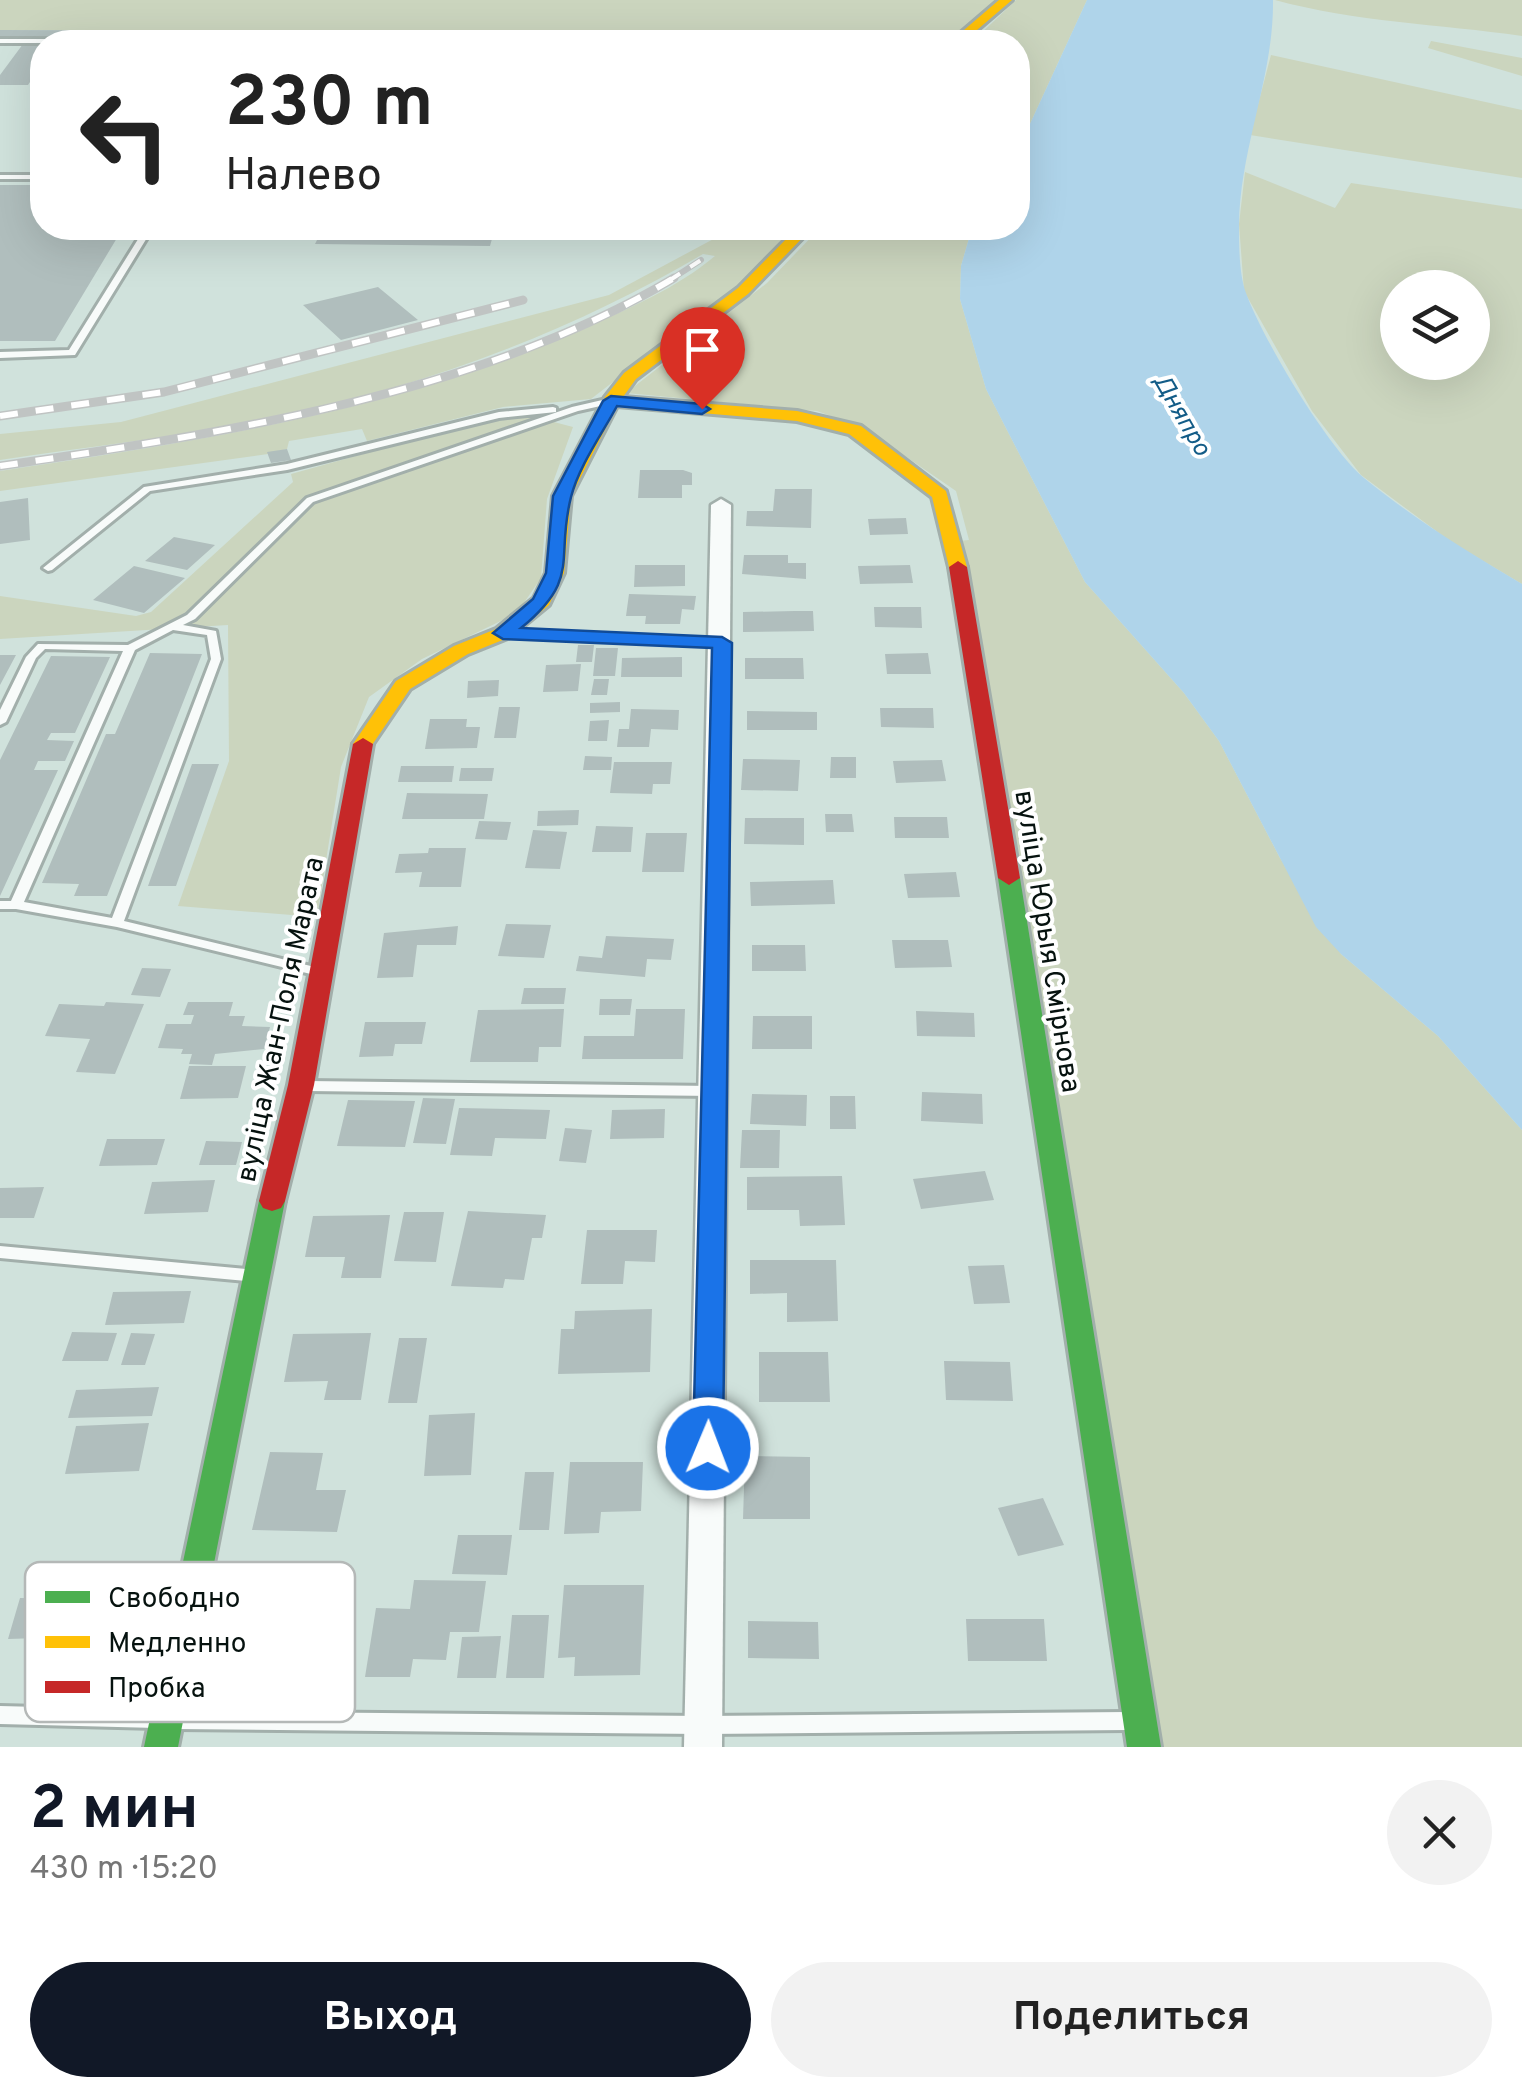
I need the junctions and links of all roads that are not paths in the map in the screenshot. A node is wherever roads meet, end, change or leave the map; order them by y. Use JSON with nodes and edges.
{"nodes":[{"id":1,"x":1006,"y":0,"type":"edge"},
{"id":2,"x":970,"y":30,"type":"edge"},
{"id":3,"x":0,"y":41,"type":"edge"},
{"id":4,"x":30,"y":41,"type":"edge"},
{"id":5,"x":0,"y":177,"type":"edge"},
{"id":6,"x":30,"y":177,"type":"edge"},
{"id":7,"x":142,"y":240,"type":"edge"},
{"id":8,"x":793,"y":240,"type":"edge"},
{"id":9,"x":0,"y":354,"type":"edge"},
{"id":10,"x":611,"y":401,"type":"junction"},
{"id":11,"x":575,"y":409,"type":"junction"},
{"id":12,"x":722,"y":505,"type":"dead end"},
{"id":13,"x":48,"y":568,"type":"dead end"},
{"id":14,"x":170,"y":627,"type":"junction"},
{"id":15,"x":503,"y":633,"type":"junction"},
{"id":16,"x":722,"y":643,"type":"junction"},
{"id":17,"x":130,"y":648,"type":"junction"},
{"id":18,"x":0,"y":722,"type":"edge"},
{"id":19,"x":0,"y":905,"type":"edge"},
{"id":20,"x":16,"y":905,"type":"junction"},
{"id":21,"x":117,"y":923,"type":"junction"},
{"id":22,"x":323,"y":973,"type":"junction"},
{"id":23,"x":301,"y":1086,"type":"junction"},
{"id":24,"x":714,"y":1091,"type":"junction"},
{"id":25,"x":0,"y":1252,"type":"edge"},
{"id":26,"x":254,"y":1276,"type":"junction"},
{"id":27,"x":198,"y":1562,"type":"edge"},
{"id":28,"x":0,"y":1714,"type":"edge"},
{"id":29,"x":25,"y":1715,"type":"edge"},
{"id":30,"x":1140,"y":1720,"type":"junction"},
{"id":31,"x":166,"y":1722,"type":"edge"},
{"id":32,"x":234,"y":1722,"type":"edge"},
{"id":33,"x":703,"y":1736,"type":"edge"},
{"id":34,"x":160,"y":1747,"type":"edge"},
{"id":35,"x":1144,"y":1747,"type":"edge"}],
"edges":[{"from":1,"to":2,"type":"street"},
{"from":3,"to":4,"type":"lane"},
{"from":5,"to":6,"type":"lane"},
{"from":7,"to":9,"type":"lane"},
{"from":8,"to":10,"type":"street","name":"вуліца Жан-Поля Марата"},
{"from":10,"to":11,"type":"lane"},
{"from":10,"to":15,"type":"street","name":"вуліца Жан-Поля Марата"},
{"from":10,"to":30,"type":"street","name":"вуліца Юрыя Смірнова"},
{"from":11,"to":13,"type":"lane"},
{"from":11,"to":14,"type":"lane"},
{"from":12,"to":16,"type":"street"},
{"from":14,"to":17,"type":"lane"},
{"from":14,"to":21,"type":"lane"},
{"from":15,"to":16,"type":"lane"},
{"from":15,"to":22,"type":"street","name":"вуліца Жан-Поля Марата"},
{"from":16,"to":24,"type":"street"},
{"from":17,"to":18,"type":"lane"},
{"from":17,"to":20,"type":"lane"},
{"from":19,"to":20,"type":"lane"},
{"from":20,"to":21,"type":"lane"},
{"from":21,"to":22,"type":"lane"},
{"from":22,"to":23,"type":"street","name":"вуліца Жан-Поля Марата"},
{"from":23,"to":24,"type":"lane"},
{"from":23,"to":26,"type":"street","name":"вуліца Жан-Поля Марата"},
{"from":24,"to":33,"type":"street"},
{"from":25,"to":26,"type":"lane"},
{"from":26,"to":27,"type":"street","name":"вуліца Жан-Поля Марата"},
{"from":28,"to":29,"type":"lane"},
{"from":30,"to":33,"type":"lane"},
{"from":30,"to":35,"type":"street","name":"вуліца Юрыя Смірнова"},
{"from":31,"to":34,"type":"street","name":"вуліца Жан-Поля Марата"},
{"from":32,"to":33,"type":"lane"}]}
